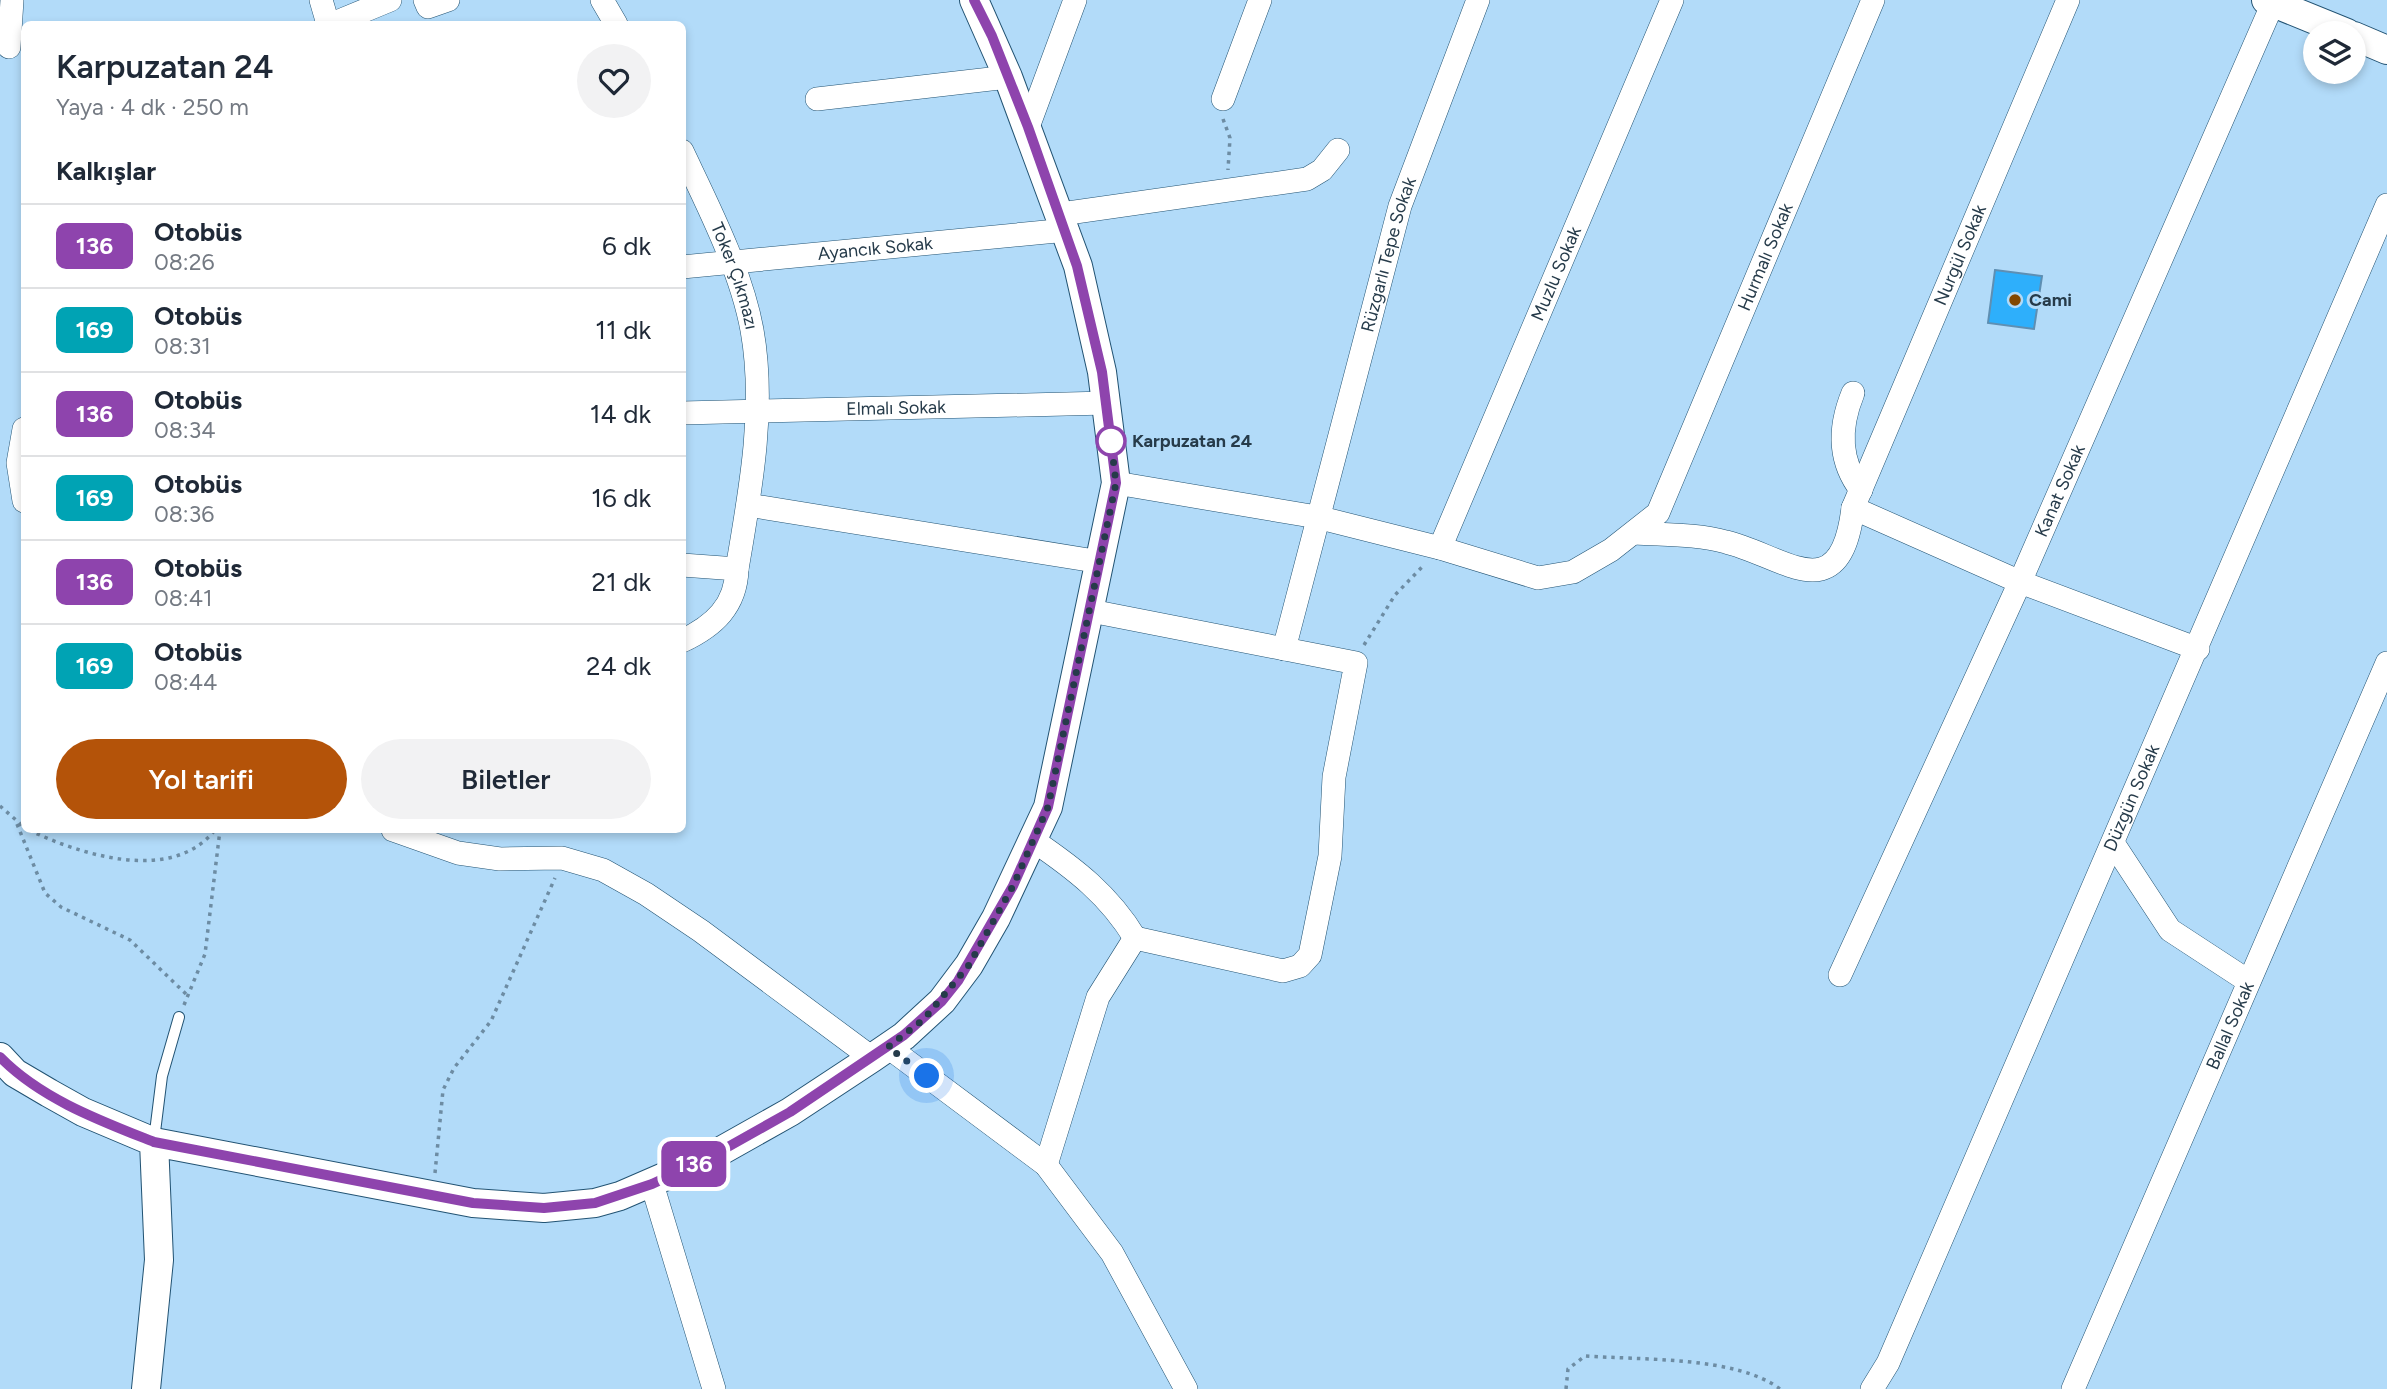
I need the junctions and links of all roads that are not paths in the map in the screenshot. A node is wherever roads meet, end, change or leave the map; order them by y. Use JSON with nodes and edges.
{"nodes":[{"id":1,"x":12,"y":0,"type":"edge"},
{"id":2,"x":321,"y":0,"type":"edge"},
{"id":3,"x":390,"y":0,"type":"edge"},
{"id":4,"x":425,"y":0,"type":"edge"},
{"id":5,"x":448,"y":0,"type":"edge"},
{"id":6,"x":602,"y":0,"type":"edge"},
{"id":7,"x":974,"y":0,"type":"edge"},
{"id":8,"x":1075,"y":0,"type":"edge"},
{"id":9,"x":1260,"y":0,"type":"edge"},
{"id":10,"x":1478,"y":0,"type":"edge"},
{"id":11,"x":1672,"y":0,"type":"edge"},
{"id":12,"x":1872,"y":0,"type":"edge"},
{"id":13,"x":2068,"y":0,"type":"edge"},
{"id":14,"x":2270,"y":1,"type":"edge"},
{"id":15,"x":329,"y":21,"type":"edge"},
{"id":16,"x":338,"y":21,"type":"edge"},
{"id":17,"x":614,"y":21,"type":"edge"},
{"id":18,"x":2318,"y":21,"type":"edge"},
{"id":19,"x":2366,"y":41,"type":"edge"},
{"id":20,"x":9,"y":47,"type":"dead end"},
{"id":21,"x":2387,"y":50,"type":"edge"},
{"id":22,"x":1008,"y":77,"type":"junction"},
{"id":23,"x":817,"y":99,"type":"dead end"},
{"id":24,"x":1223,"y":99,"type":"road end"},
{"id":25,"x":1028,"y":127,"type":"junction"},
{"id":26,"x":1338,"y":150,"type":"dead end"},
{"id":27,"x":686,"y":160,"type":"edge"},
{"id":28,"x":2387,"y":205,"type":"edge"},
{"id":29,"x":1064,"y":222,"type":"junction"},
{"id":30,"x":731,"y":262,"type":"junction"},
{"id":31,"x":686,"y":267,"type":"edge"},
{"id":32,"x":1853,"y":393,"type":"dead end"},
{"id":33,"x":1107,"y":403,"type":"junction"},
{"id":34,"x":757,"y":408,"type":"junction"},
{"id":35,"x":686,"y":412,"type":"edge"},
{"id":36,"x":21,"y":460,"type":"edge"},
{"id":37,"x":1116,"y":483,"type":"junction"},
{"id":38,"x":21,"y":486,"type":"edge"},
{"id":39,"x":1857,"y":499,"type":"junction"},
{"id":40,"x":748,"y":505,"type":"junction"},
{"id":41,"x":1317,"y":517,"type":"junction"},
{"id":42,"x":1635,"y":533,"type":"junction"},
{"id":43,"x":1440,"y":548,"type":"junction"},
{"id":44,"x":1101,"y":562,"type":"junction"},
{"id":45,"x":686,"y":565,"type":"edge"},
{"id":46,"x":737,"y":569,"type":"junction"},
{"id":47,"x":2020,"y":582,"type":"junction"},
{"id":48,"x":1091,"y":611,"type":"junction"},
{"id":49,"x":686,"y":639,"type":"edge"},
{"id":50,"x":1284,"y":649,"type":"junction"},
{"id":51,"x":2197,"y":649,"type":"junction"},
{"id":52,"x":2387,"y":663,"type":"edge"},
{"id":53,"x":401,"y":833,"type":"edge"},
{"id":54,"x":1034,"y":841,"type":"junction"},
{"id":55,"x":2113,"y":843,"type":"junction"},
{"id":56,"x":1135,"y":938,"type":"junction"},
{"id":57,"x":1840,"y":975,"type":"dead end"},
{"id":58,"x":2248,"y":981,"type":"junction"},
{"id":59,"x":179,"y":1017,"type":"road end"},
{"id":60,"x":880,"y":1053,"type":"junction"},
{"id":61,"x":0,"y":1057,"type":"edge"},
{"id":62,"x":154,"y":1142,"type":"junction"},
{"id":63,"x":1046,"y":1165,"type":"junction"},
{"id":64,"x":652,"y":1184,"type":"junction"},
{"id":65,"x":146,"y":1389,"type":"edge"},
{"id":66,"x":714,"y":1389,"type":"edge"},
{"id":67,"x":1186,"y":1389,"type":"edge"},
{"id":68,"x":1872,"y":1389,"type":"edge"},
{"id":69,"x":2073,"y":1389,"type":"edge"}],
"edges":[{"from":1,"to":20,"type":"street"},
{"from":2,"to":15,"type":"street"},
{"from":3,"to":16,"type":"street"},
{"from":4,"to":5,"type":"street"},
{"from":6,"to":17,"type":"street"},
{"from":7,"to":22,"type":"street"},
{"from":8,"to":25,"type":"street"},
{"from":9,"to":24,"type":"street"},
{"from":10,"to":41,"type":"street","name":"Rüzgarlı Tepe Sokak"},
{"from":11,"to":43,"type":"street","name":"Muzlu Sokak"},
{"from":12,"to":42,"type":"street","name":"Hurmalı Sokak"},
{"from":13,"to":39,"type":"street","name":"Nurgül Sokak"},
{"from":14,"to":18,"type":"street"},
{"from":14,"to":47,"type":"street","name":"Kanat Sokak"},
{"from":19,"to":21,"type":"street"},
{"from":22,"to":23,"type":"street"},
{"from":22,"to":25,"type":"street"},
{"from":25,"to":29,"type":"street"},
{"from":26,"to":29,"type":"street","name":"Ayancık Sokak"},
{"from":27,"to":30,"type":"street","name":"Toker Çıkmazı"},
{"from":28,"to":51,"type":"street","name":"Düzgün Sokak"},
{"from":29,"to":30,"type":"street","name":"Ayancık Sokak"},
{"from":29,"to":33,"type":"street"},
{"from":30,"to":31,"type":"street","name":"Ayancık Sokak"},
{"from":30,"to":34,"type":"street","name":"Toker Çıkmazı"},
{"from":32,"to":39,"type":"street"},
{"from":33,"to":34,"type":"street","name":"Elmalı Sokak"},
{"from":33,"to":37,"type":"street"},
{"from":34,"to":35,"type":"street","name":"Elmalı Sokak"},
{"from":34,"to":40,"type":"street","name":"Toker Çıkmazı"},
{"from":36,"to":38,"type":"street"},
{"from":37,"to":41,"type":"street"},
{"from":37,"to":44,"type":"street"},
{"from":39,"to":42,"type":"street","name":"Nurgül Sokak"},
{"from":39,"to":47,"type":"street"},
{"from":40,"to":44,"type":"street"},
{"from":40,"to":46,"type":"street","name":"Toker Çıkmazı"},
{"from":41,"to":43,"type":"street"},
{"from":41,"to":50,"type":"street","name":"Rüzgarlı Tepe Sokak"},
{"from":42,"to":43,"type":"street"},
{"from":44,"to":48,"type":"street"},
{"from":45,"to":46,"type":"street"},
{"from":46,"to":49,"type":"street","name":"Toker Çıkmazı"},
{"from":47,"to":51,"type":"street"},
{"from":47,"to":57,"type":"street","name":"Kanat Sokak"},
{"from":48,"to":50,"type":"street"},
{"from":48,"to":54,"type":"street"},
{"from":50,"to":56,"type":"street"},
{"from":51,"to":55,"type":"street","name":"Düzgün Sokak"},
{"from":52,"to":58,"type":"street","name":"Ballal Sokak"},
{"from":53,"to":60,"type":"street"},
{"from":54,"to":56,"type":"street"},
{"from":54,"to":60,"type":"street"},
{"from":55,"to":58,"type":"street"},
{"from":55,"to":68,"type":"street","name":"Düzgün Sokak"},
{"from":56,"to":63,"type":"street"},
{"from":58,"to":69,"type":"street","name":"Ballal Sokak"},
{"from":59,"to":62,"type":"lane"},
{"from":60,"to":63,"type":"street"},
{"from":60,"to":64,"type":"street"},
{"from":61,"to":62,"type":"street"},
{"from":62,"to":64,"type":"street"},
{"from":62,"to":65,"type":"street"},
{"from":63,"to":67,"type":"street"},
{"from":64,"to":66,"type":"street"}]}
